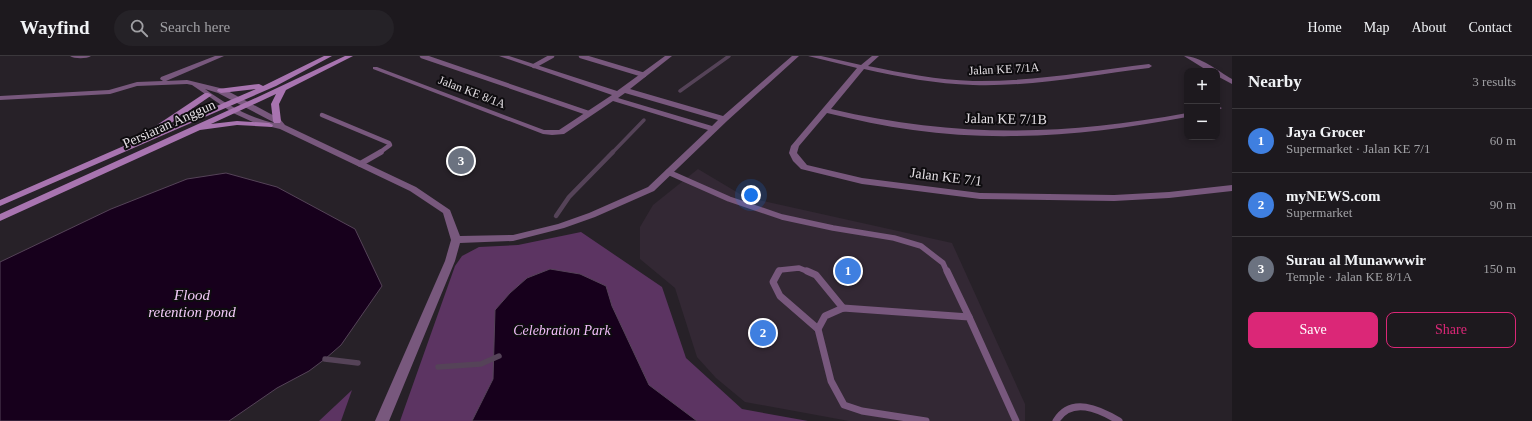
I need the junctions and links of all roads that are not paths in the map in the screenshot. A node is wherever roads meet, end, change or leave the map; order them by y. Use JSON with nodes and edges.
{"nodes":[{"id":1,"x":73,"y":56,"type":"edge"},
{"id":2,"x":88,"y":56,"type":"edge"},
{"id":3,"x":221,"y":56,"type":"edge"},
{"id":4,"x":315,"y":56,"type":"edge"},
{"id":5,"x":329,"y":56,"type":"edge"},
{"id":6,"x":350,"y":56,"type":"edge"},
{"id":7,"x":422,"y":56,"type":"edge"},
{"id":8,"x":502,"y":56,"type":"edge"},
{"id":9,"x":552,"y":56,"type":"edge"},
{"id":10,"x":581,"y":56,"type":"edge"},
{"id":11,"x":667,"y":56,"type":"edge"},
{"id":12,"x":796,"y":56,"type":"edge"},
{"id":13,"x":811,"y":56,"type":"edge"},
{"id":14,"x":836,"y":56,"type":"edge"},
{"id":15,"x":876,"y":56,"type":"edge"},
{"id":16,"x":1187,"y":56,"type":"edge"},
{"id":17,"x":307,"y":65,"type":"junction"},
{"id":18,"x":534,"y":66,"type":"junction"},
{"id":19,"x":858,"y":66,"type":"junction"},
{"id":20,"x":1149,"y":66,"type":"dead end"},
{"id":21,"x":375,"y":68,"type":"dead end"},
{"id":22,"x":1208,"y":68,"type":"edge"},
{"id":23,"x":644,"y":74,"type":"junction"},
{"id":24,"x":1220,"y":75,"type":"edge"},
{"id":25,"x":156,"y":82,"type":"junction"},
{"id":26,"x":1232,"y":82,"type":"edge"},
{"id":27,"x":273,"y":84,"type":"junction"},
{"id":28,"x":196,"y":85,"type":"junction"},
{"id":29,"x":283,"y":88,"type":"junction"},
{"id":30,"x":221,"y":91,"type":"junction"},
{"id":31,"x":618,"y":94,"type":"junction"},
{"id":32,"x":208,"y":95,"type":"junction"},
{"id":33,"x":0,"y":98,"type":"edge"},
{"id":34,"x":236,"y":100,"type":"junction"},
{"id":35,"x":245,"y":105,"type":"junction"},
{"id":36,"x":223,"y":106,"type":"junction"},
{"id":37,"x":825,"y":110,"type":"junction"},
{"id":38,"x":233,"y":111,"type":"junction"},
{"id":39,"x":588,"y":113,"type":"junction"},
{"id":40,"x":322,"y":115,"type":"dead end"},
{"id":41,"x":1184,"y":115,"type":"edge"},
{"id":42,"x":724,"y":119,"type":"junction"},
{"id":43,"x":280,"y":124,"type":"junction"},
{"id":44,"x":268,"y":125,"type":"junction"},
{"id":45,"x":714,"y":129,"type":"junction"},
{"id":46,"x":187,"y":132,"type":"junction"},
{"id":47,"x":135,"y":144,"type":"junction"},
{"id":48,"x":360,"y":164,"type":"junction"},
{"id":49,"x":668,"y":172,"type":"junction"},
{"id":50,"x":1232,"y":188,"type":"edge"},
{"id":51,"x":0,"y":203,"type":"edge"},
{"id":52,"x":0,"y":218,"type":"edge"},
{"id":53,"x":456,"y":240,"type":"junction"},
{"id":54,"x":843,"y":308,"type":"junction"},
{"id":55,"x":969,"y":317,"type":"junction"},
{"id":56,"x":818,"y":329,"type":"junction"},
{"id":57,"x":382,"y":421,"type":"edge"},
{"id":58,"x":926,"y":421,"type":"edge"},
{"id":59,"x":1016,"y":421,"type":"edge"},
{"id":60,"x":1056,"y":421,"type":"edge"},
{"id":61,"x":1119,"y":421,"type":"edge"}],
"edges":[{"from":1,"to":2,"type":"street"},
{"from":3,"to":25,"type":"street"},
{"from":4,"to":17,"type":"main road"},
{"from":5,"to":17,"type":"main road","name":"Persiaran Anggun"},
{"from":6,"to":29,"type":"main road","name":"Persiaran Anggun"},
{"from":7,"to":39,"type":"lane"},
{"from":8,"to":18,"type":"street"},
{"from":9,"to":18,"type":"lane"},
{"from":10,"to":23,"type":"lane"},
{"from":11,"to":23,"type":"street"},
{"from":12,"to":42,"type":"street"},
{"from":13,"to":19,"type":"street"},
{"from":14,"to":19,"type":"street"},
{"from":15,"to":19,"type":"street","name":"Jalan KE 7/1"},
{"from":16,"to":22,"type":"street"},
{"from":17,"to":27,"type":"main road","name":"Persiaran Anggun"},
{"from":18,"to":31,"type":"street"},
{"from":19,"to":20,"type":"street","name":"Jalan KE 7/1A"},
{"from":19,"to":37,"type":"street","name":"Jalan KE 7/1"},
{"from":21,"to":39,"type":"street","name":"Jalan KE 8/1A"},
{"from":23,"to":31,"type":"street"},
{"from":24,"to":26,"type":"street"},
{"from":25,"to":28,"type":"street"},
{"from":25,"to":33,"type":"street"},
{"from":27,"to":30,"type":"main road"},
{"from":27,"to":34,"type":"main road","name":"Persiaran Anggun"},
{"from":28,"to":30,"type":"street"},
{"from":28,"to":32,"type":"street"},
{"from":29,"to":35,"type":"main road","name":"Persiaran Anggun"},
{"from":29,"to":43,"type":"main road"},
{"from":30,"to":34,"type":"street"},
{"from":31,"to":39,"type":"street"},
{"from":31,"to":42,"type":"street"},
{"from":31,"to":45,"type":"street"},
{"from":32,"to":36,"type":"street"},
{"from":32,"to":47,"type":"main road"},
{"from":34,"to":35,"type":"street"},
{"from":34,"to":36,"type":"main road","name":"Persiaran Anggun"},
{"from":35,"to":38,"type":"main road","name":"Persiaran Anggun"},
{"from":35,"to":43,"type":"street"},
{"from":36,"to":38,"type":"street"},
{"from":36,"to":47,"type":"main road","name":"Persiaran Anggun"},
{"from":37,"to":41,"type":"street","name":"Jalan KE 7/1B"},
{"from":37,"to":50,"type":"street","name":"Jalan KE 7/1"},
{"from":38,"to":44,"type":"street"},
{"from":38,"to":46,"type":"main road","name":"Persiaran Anggun"},
{"from":40,"to":48,"type":"lane"},
{"from":42,"to":45,"type":"street"},
{"from":43,"to":44,"type":"street"},
{"from":43,"to":48,"type":"street"},
{"from":44,"to":46,"type":"main road"},
{"from":45,"to":49,"type":"street"},
{"from":46,"to":52,"type":"main road","name":"Persiaran Anggun"},
{"from":47,"to":51,"type":"main road","name":"Persiaran Anggun"},
{"from":48,"to":53,"type":"street"},
{"from":49,"to":53,"type":"street"},
{"from":49,"to":55,"type":"lane"},
{"from":53,"to":57,"type":"street"},
{"from":54,"to":55,"type":"lane"},
{"from":54,"to":56,"type":"lane"},
{"from":54,"to":56,"type":"lane"},
{"from":55,"to":59,"type":"lane"},
{"from":56,"to":58,"type":"lane"},
{"from":60,"to":61,"type":"lane"}]}
